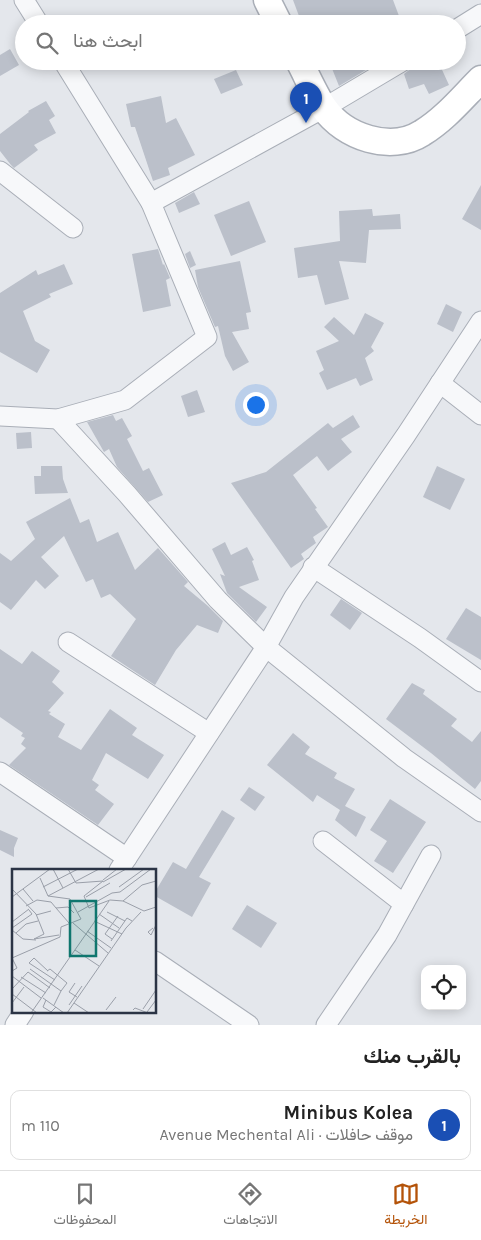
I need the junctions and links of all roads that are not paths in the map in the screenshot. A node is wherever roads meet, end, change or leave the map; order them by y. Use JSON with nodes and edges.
{"nodes":[{"id":1,"x":267,"y":0,"type":"edge"},
{"id":2,"x":27,"y":1,"type":"edge"},
{"id":3,"x":481,"y":14,"type":"edge"},
{"id":4,"x":34,"y":15,"type":"edge"},
{"id":5,"x":274,"y":15,"type":"edge"},
{"id":6,"x":466,"y":23,"type":"edge"},
{"id":7,"x":69,"y":70,"type":"edge"},
{"id":8,"x":304,"y":70,"type":"edge"},
{"id":9,"x":388,"y":70,"type":"edge"},
{"id":10,"x":481,"y":79,"type":"edge"},
{"id":11,"x":324,"y":108,"type":"junction"},
{"id":12,"x":0,"y":171,"type":"edge"},
{"id":13,"x":151,"y":203,"type":"junction"},
{"id":14,"x":73,"y":228,"type":"dead end"},
{"id":15,"x":481,"y":321,"type":"edge"},
{"id":16,"x":440,"y":383,"type":"junction"},
{"id":17,"x":481,"y":415,"type":"edge"},
{"id":18,"x":0,"y":416,"type":"edge"},
{"id":19,"x":58,"y":419,"type":"junction"},
{"id":20,"x":313,"y":567,"type":"junction"},
{"id":21,"x":68,"y":642,"type":"dead end"},
{"id":22,"x":266,"y":647,"type":"junction"},
{"id":23,"x":481,"y":682,"type":"edge"},
{"id":24,"x":209,"y":733,"type":"junction"},
{"id":25,"x":0,"y":772,"type":"edge"},
{"id":26,"x":481,"y":811,"type":"edge"},
{"id":27,"x":323,"y":841,"type":"dead end"},
{"id":28,"x":431,"y":855,"type":"dead end"},
{"id":29,"x":123,"y":864,"type":"edge"},
{"id":30,"x":404,"y":904,"type":"junction"},
{"id":31,"x":156,"y":962,"type":"edge"},
{"id":32,"x":23,"y":1012,"type":"edge"},
{"id":33,"x":15,"y":1025,"type":"edge"},
{"id":34,"x":249,"y":1025,"type":"edge"},
{"id":35,"x":326,"y":1025,"type":"edge"}],
"edges":[{"from":1,"to":5,"type":"main road"},
{"from":2,"to":4,"type":"street"},
{"from":3,"to":6,"type":"street"},
{"from":7,"to":13,"type":"street"},
{"from":8,"to":11,"type":"main road"},
{"from":9,"to":11,"type":"street"},
{"from":10,"to":11,"type":"main road"},
{"from":11,"to":13,"type":"street"},
{"from":12,"to":14,"type":"street"},
{"from":13,"to":19,"type":"street"},
{"from":15,"to":16,"type":"street"},
{"from":16,"to":17,"type":"street"},
{"from":16,"to":20,"type":"street"},
{"from":18,"to":19,"type":"street"},
{"from":19,"to":22,"type":"street"},
{"from":20,"to":22,"type":"street"},
{"from":20,"to":23,"type":"street"},
{"from":21,"to":24,"type":"street"},
{"from":22,"to":24,"type":"street"},
{"from":22,"to":26,"type":"street"},
{"from":24,"to":29,"type":"street"},
{"from":25,"to":29,"type":"street"},
{"from":27,"to":30,"type":"street"},
{"from":28,"to":30,"type":"street"},
{"from":30,"to":35,"type":"street"},
{"from":31,"to":34,"type":"street"},
{"from":32,"to":33,"type":"street"}]}
